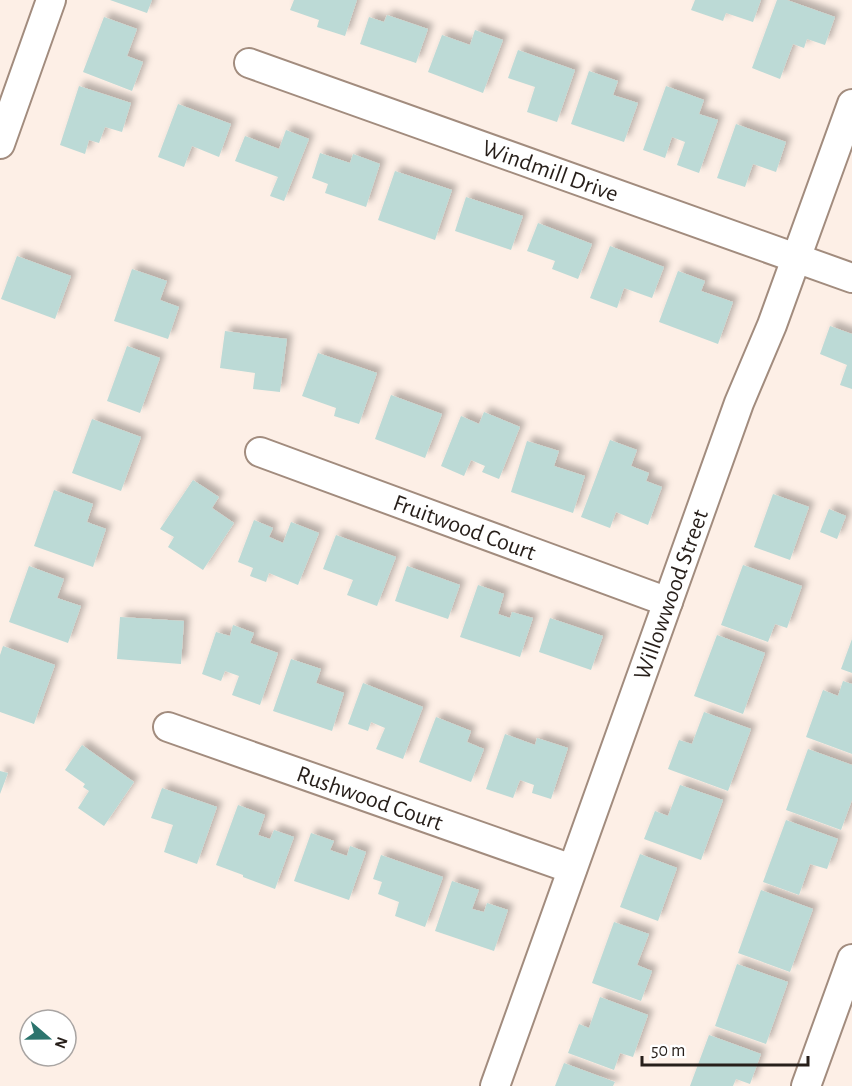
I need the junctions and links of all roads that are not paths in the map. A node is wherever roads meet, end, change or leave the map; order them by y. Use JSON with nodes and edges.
{"nodes":[{"id":1,"x":51,"y":0,"type":"edge"},
{"id":2,"x":249,"y":63,"type":"dead end"},
{"id":3,"x":852,"y":104,"type":"edge"},
{"id":4,"x":0,"y":144,"type":"edge"},
{"id":5,"x":797,"y":259,"type":"junction"},
{"id":6,"x":852,"y":278,"type":"edge"},
{"id":7,"x":260,"y":452,"type":"dead end"},
{"id":8,"x":668,"y":602,"type":"junction"},
{"id":9,"x":168,"y":727,"type":"dead end"},
{"id":10,"x":572,"y":869,"type":"junction"},
{"id":11,"x":851,"y":965,"type":"edge"},
{"id":12,"x":495,"y":1086,"type":"edge"},
{"id":13,"x":806,"y":1086,"type":"edge"}],
"edges":[{"from":1,"to":4,"type":"street"},
{"from":2,"to":5,"type":"street","name":"Windmill Drive"},
{"from":3,"to":5,"type":"street","name":"Willowwood Street"},
{"from":5,"to":6,"type":"street","name":"Windmill Drive"},
{"from":5,"to":8,"type":"street","name":"Willowwood Street"},
{"from":7,"to":8,"type":"street","name":"Fruitwood Court"},
{"from":8,"to":10,"type":"street","name":"Willowwood Street"},
{"from":9,"to":10,"type":"street","name":"Rushwood Court"},
{"from":10,"to":12,"type":"street","name":"Willowwood Street"},
{"from":11,"to":13,"type":"street"}]}
